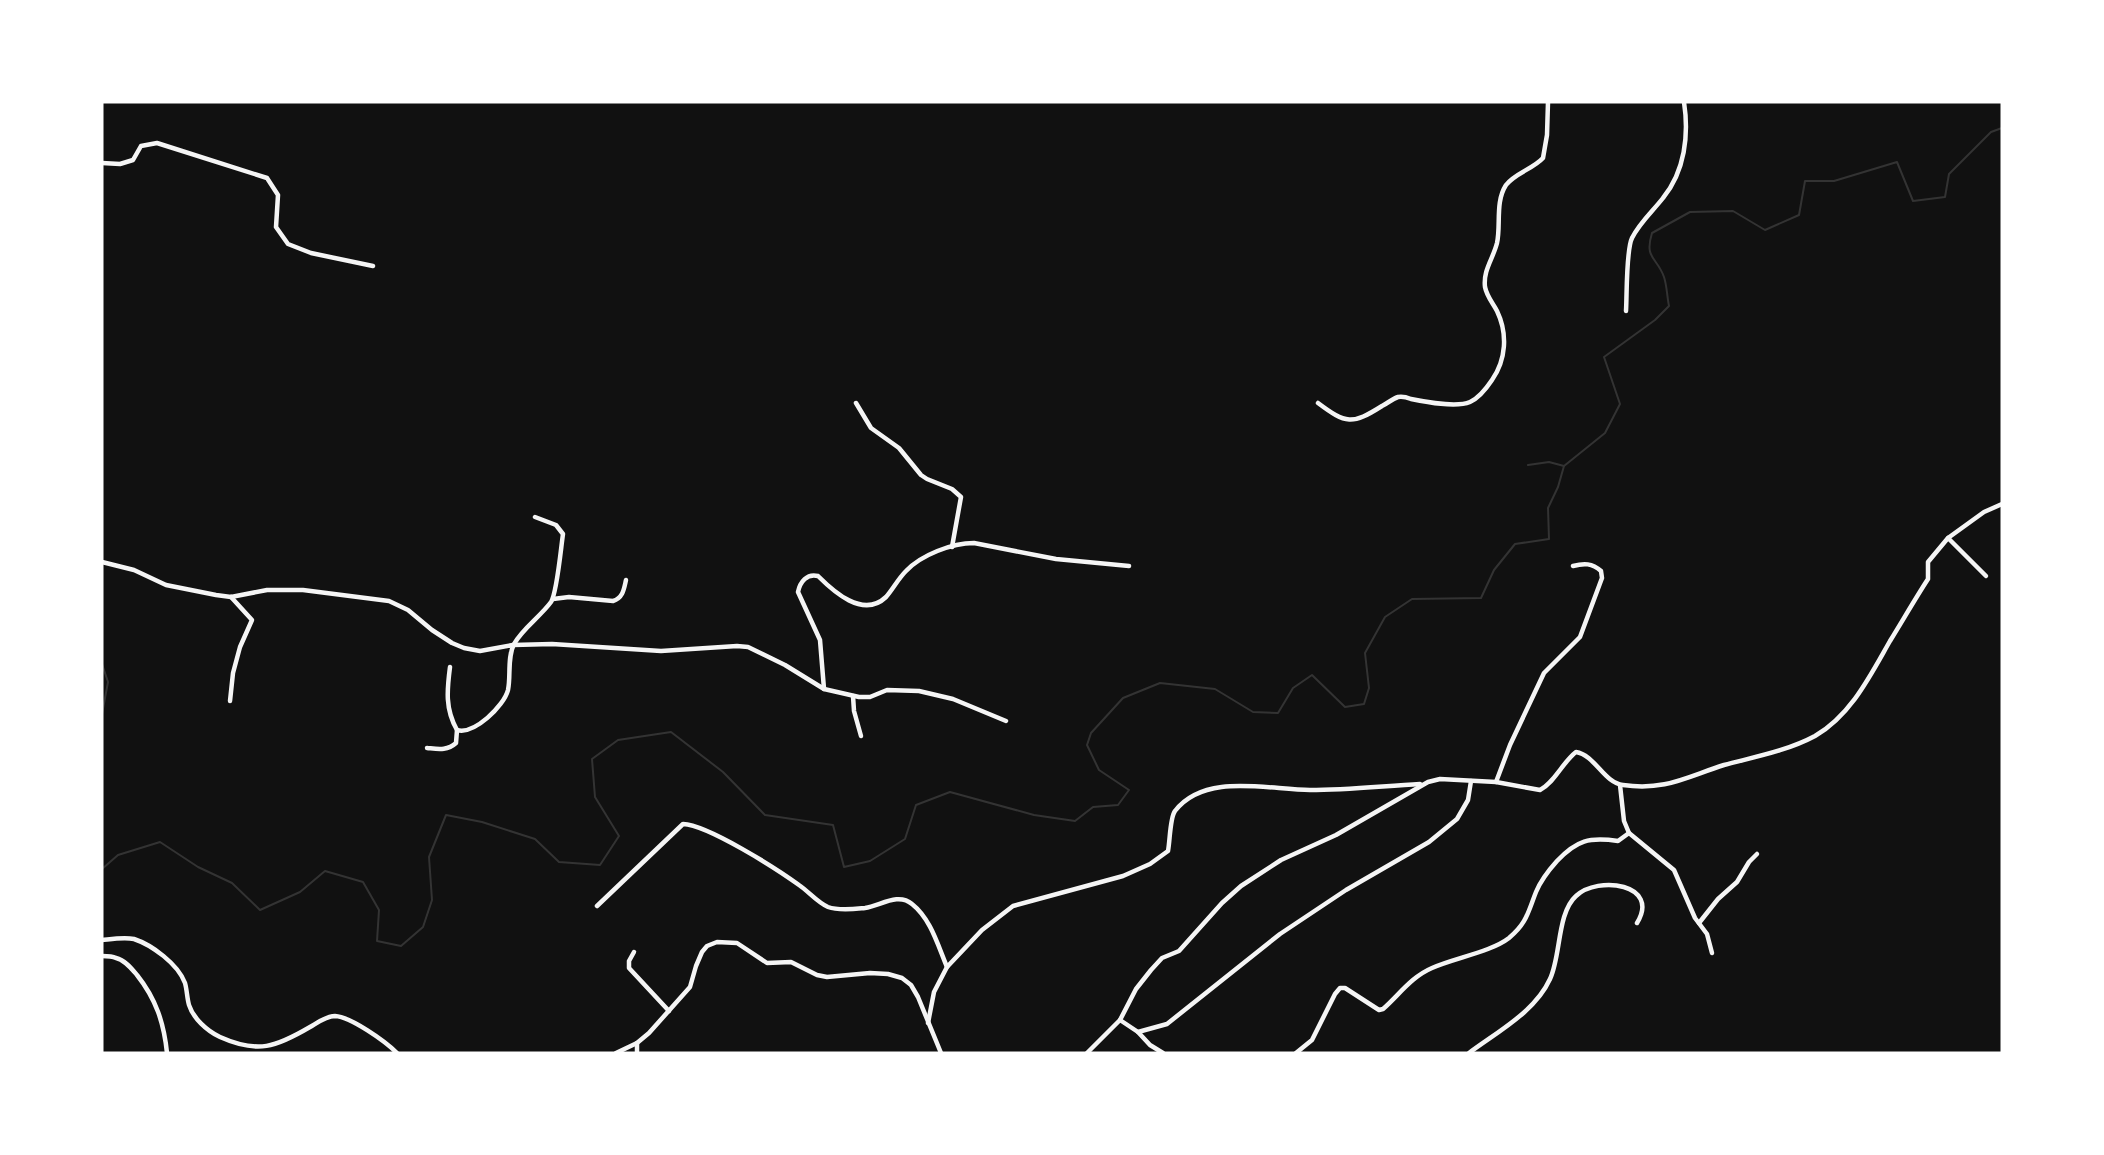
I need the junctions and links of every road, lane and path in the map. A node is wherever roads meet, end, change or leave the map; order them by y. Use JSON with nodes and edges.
{"nodes":[{"id":1,"x":1548,"y":102,"type":"edge"},
{"id":2,"x":1684,"y":102,"type":"edge"},
{"id":3,"x":102,"y":163,"type":"edge"},
{"id":4,"x":373,"y":266,"type":"dead end"},
{"id":5,"x":1626,"y":311,"type":"dead end"},
{"id":6,"x":856,"y":403,"type":"dead end"},
{"id":7,"x":1318,"y":403,"type":"dead end"},
{"id":8,"x":2002,"y":504,"type":"edge"},
{"id":9,"x":535,"y":517,"type":"dead end"},
{"id":10,"x":1948,"y":538,"type":"junction"},
{"id":11,"x":952,"y":547,"type":"junction"},
{"id":12,"x":102,"y":562,"type":"edge"},
{"id":13,"x":1129,"y":566,"type":"dead end"},
{"id":14,"x":1573,"y":566,"type":"dead end"},
{"id":15,"x":1986,"y":576,"type":"dead end"},
{"id":16,"x":626,"y":580,"type":"dead end"},
{"id":17,"x":231,"y":597,"type":"junction"},
{"id":18,"x":553,"y":599,"type":"junction"},
{"id":19,"x":513,"y":645,"type":"junction"},
{"id":20,"x":450,"y":667,"type":"dead end"},
{"id":21,"x":824,"y":689,"type":"junction"},
{"id":22,"x":852,"y":696,"type":"junction"},
{"id":23,"x":230,"y":701,"type":"dead end"},
{"id":24,"x":1006,"y":721,"type":"dead end"},
{"id":25,"x":457,"y":730,"type":"junction"},
{"id":26,"x":861,"y":736,"type":"dead end"},
{"id":27,"x":427,"y":748,"type":"dead end"},
{"id":28,"x":1471,"y":781,"type":"junction"},
{"id":29,"x":1496,"y":782,"type":"junction"},
{"id":30,"x":1423,"y":784,"type":"junction"},
{"id":31,"x":1620,"y":785,"type":"junction"},
{"id":32,"x":1629,"y":833,"type":"junction"},
{"id":33,"x":1757,"y":854,"type":"dead end"},
{"id":34,"x":597,"y":906,"type":"dead end"},
{"id":35,"x":1636,"y":923,"type":"dead end"},
{"id":36,"x":1699,"y":923,"type":"junction"},
{"id":37,"x":102,"y":940,"type":"edge"},
{"id":38,"x":634,"y":952,"type":"dead end"},
{"id":39,"x":1712,"y":953,"type":"dead end"},
{"id":40,"x":102,"y":956,"type":"edge"},
{"id":41,"x":947,"y":967,"type":"junction"},
{"id":42,"x":669,"y":1011,"type":"junction"},
{"id":43,"x":1120,"y":1020,"type":"junction"},
{"id":44,"x":928,"y":1023,"type":"junction"},
{"id":45,"x":1138,"y":1032,"type":"junction"},
{"id":46,"x":637,"y":1043,"type":"junction"},
{"id":47,"x":167,"y":1053,"type":"edge"},
{"id":48,"x":397,"y":1053,"type":"edge"},
{"id":49,"x":615,"y":1053,"type":"edge"},
{"id":50,"x":637,"y":1053,"type":"edge"},
{"id":51,"x":941,"y":1053,"type":"edge"},
{"id":52,"x":1087,"y":1053,"type":"edge"},
{"id":53,"x":1163,"y":1053,"type":"edge"},
{"id":54,"x":1296,"y":1053,"type":"edge"},
{"id":55,"x":1469,"y":1053,"type":"edge"}],
"edges":[{"from":1,"to":7,"type":"street"},
{"from":2,"to":5,"type":"street"},
{"from":3,"to":4,"type":"street"},
{"from":6,"to":11,"type":"street"},
{"from":8,"to":10,"type":"street"},
{"from":9,"to":18,"type":"street"},
{"from":10,"to":15,"type":"street"},
{"from":10,"to":31,"type":"street"},
{"from":11,"to":13,"type":"street"},
{"from":11,"to":21,"type":"street"},
{"from":12,"to":17,"type":"street"},
{"from":14,"to":29,"type":"street"},
{"from":16,"to":18,"type":"street"},
{"from":17,"to":19,"type":"street"},
{"from":17,"to":23,"type":"street"},
{"from":18,"to":19,"type":"street"},
{"from":19,"to":21,"type":"street"},
{"from":19,"to":25,"type":"street"},
{"from":20,"to":25,"type":"street"},
{"from":21,"to":22,"type":"street"},
{"from":22,"to":24,"type":"street"},
{"from":22,"to":26,"type":"street"},
{"from":25,"to":27,"type":"street"},
{"from":28,"to":29,"type":"street"},
{"from":28,"to":30,"type":"street"},
{"from":28,"to":45,"type":"street"},
{"from":29,"to":31,"type":"street"},
{"from":30,"to":41,"type":"street"},
{"from":30,"to":43,"type":"street"},
{"from":31,"to":32,"type":"street"},
{"from":32,"to":36,"type":"street"},
{"from":32,"to":54,"type":"street"},
{"from":33,"to":36,"type":"street"},
{"from":34,"to":41,"type":"street"},
{"from":35,"to":55,"type":"street"},
{"from":36,"to":39,"type":"street"},
{"from":37,"to":48,"type":"street"},
{"from":38,"to":42,"type":"street"},
{"from":40,"to":47,"type":"street"},
{"from":41,"to":44,"type":"street"},
{"from":42,"to":44,"type":"street"},
{"from":42,"to":46,"type":"street"},
{"from":43,"to":45,"type":"street"},
{"from":43,"to":52,"type":"street"},
{"from":44,"to":51,"type":"street"},
{"from":45,"to":53,"type":"street"},
{"from":46,"to":49,"type":"street"},
{"from":46,"to":50,"type":"street"}]}
